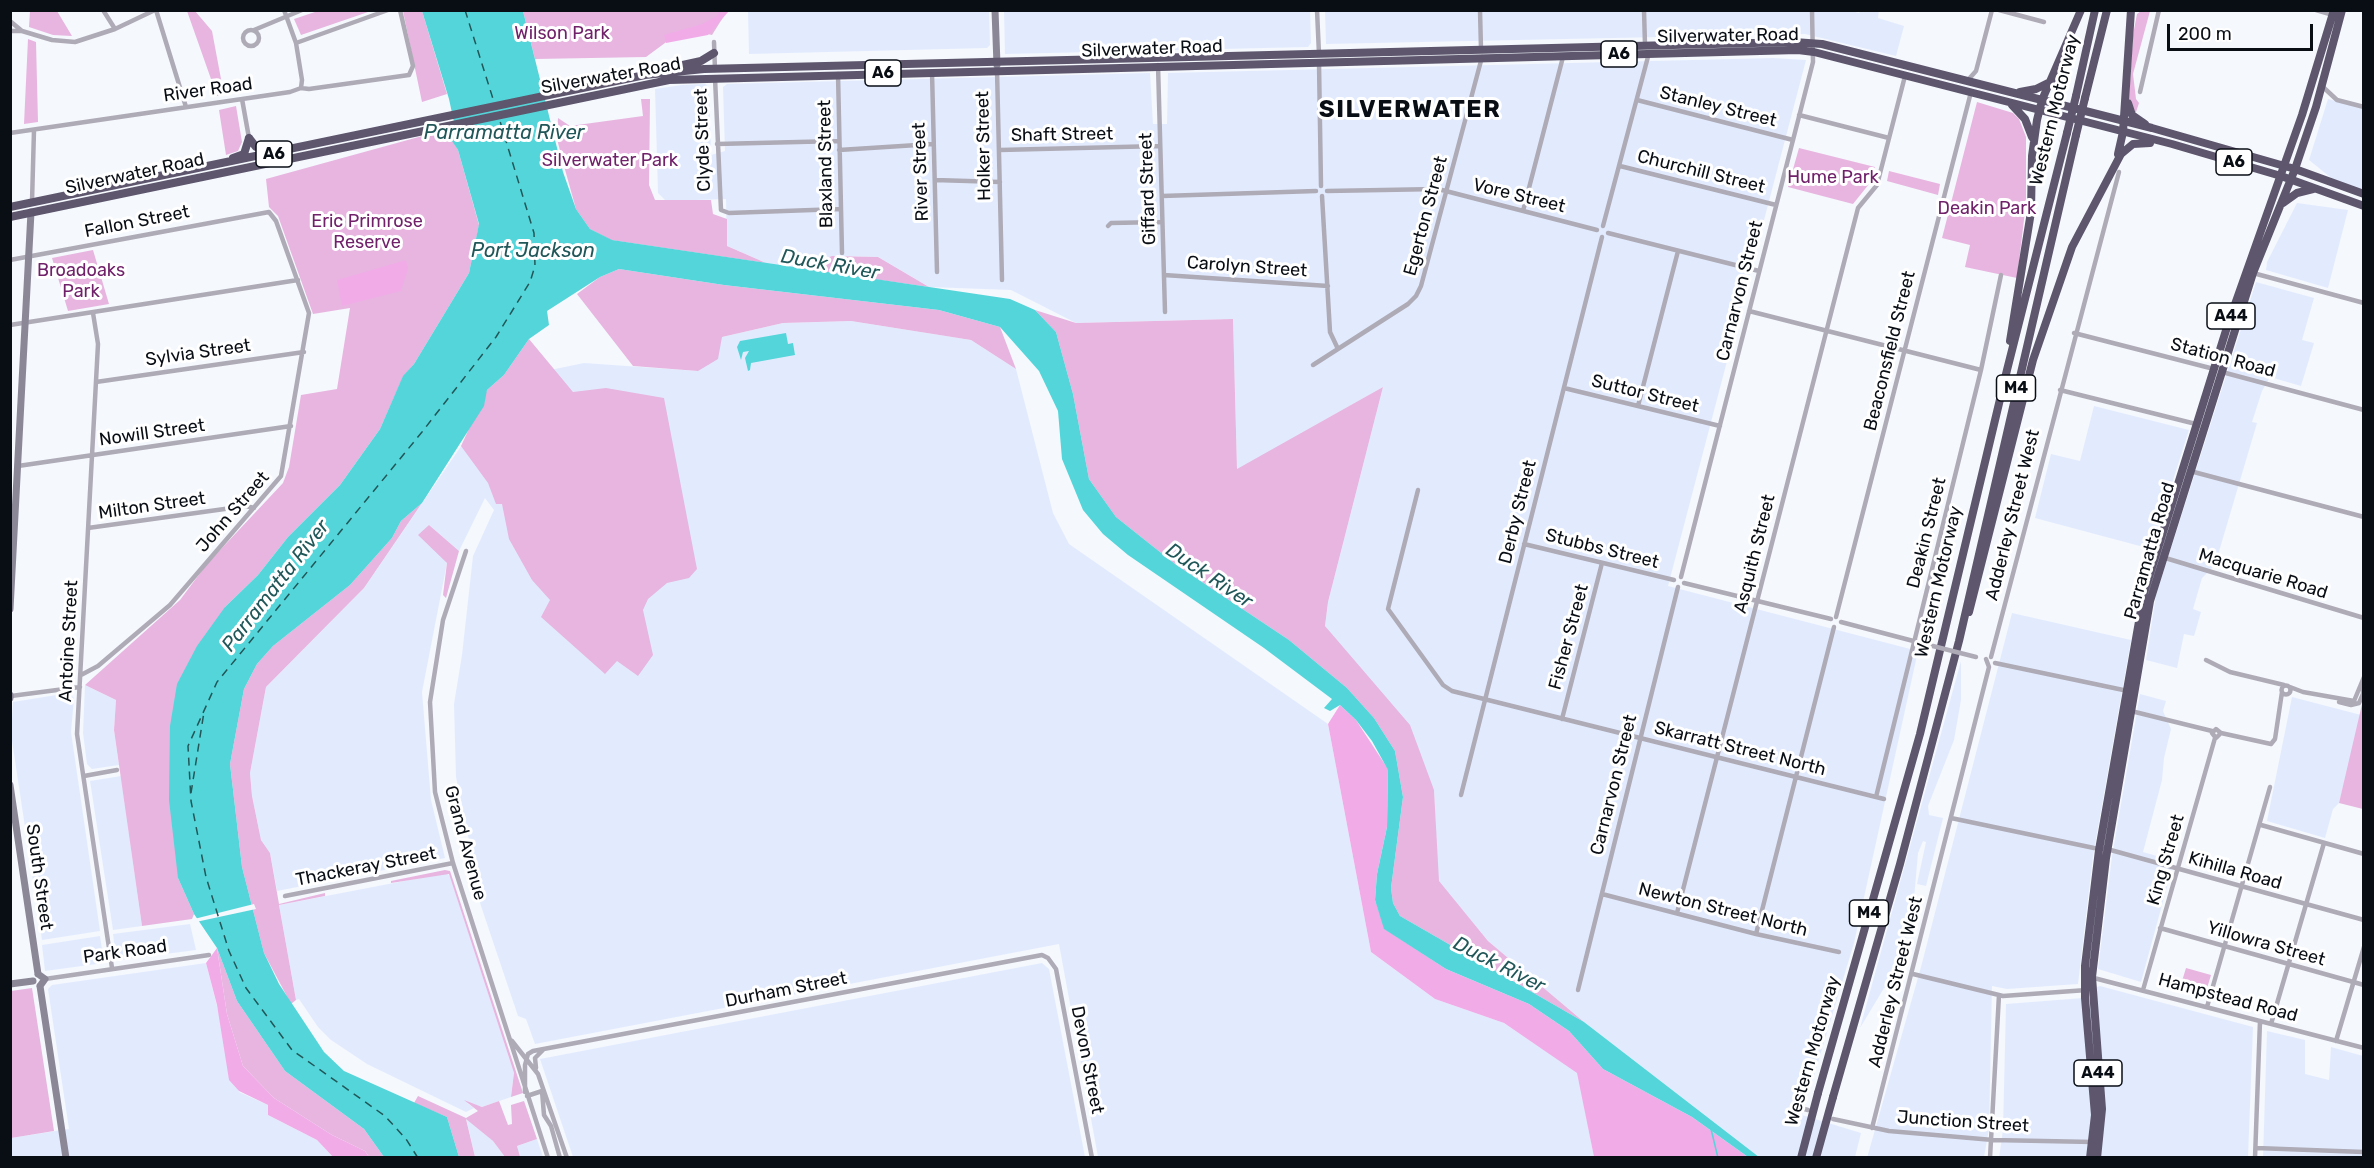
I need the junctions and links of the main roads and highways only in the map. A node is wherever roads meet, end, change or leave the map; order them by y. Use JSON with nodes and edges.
{"nodes":[{"id":1,"x":2081,"y":10,"type":"edge"},
{"id":2,"x":2096,"y":10,"type":"edge"},
{"id":3,"x":2107,"y":10,"type":"edge"},
{"id":4,"x":2131,"y":10,"type":"edge"},
{"id":5,"x":2342,"y":10,"type":"edge"},
{"id":6,"x":2334,"y":13,"type":"edge"},
{"id":7,"x":2130,"y":24,"type":"junction"},
{"id":8,"x":1814,"y":47,"type":"junction"},
{"id":9,"x":1647,"y":49,"type":"junction"},
{"id":10,"x":714,"y":53,"type":"road end"},
{"id":11,"x":1481,"y":53,"type":"junction"},
{"id":12,"x":1319,"y":57,"type":"junction"},
{"id":13,"x":997,"y":66,"type":"junction"},
{"id":14,"x":715,"y":72,"type":"junction"},
{"id":15,"x":644,"y":80,"type":"junction"},
{"id":16,"x":2052,"y":81,"type":"junction"},
{"id":17,"x":2008,"y":92,"type":"junction"},
{"id":18,"x":2080,"y":97,"type":"junction"},
{"id":19,"x":2042,"y":100,"type":"junction"},
{"id":20,"x":2011,"y":104,"type":"junction"},
{"id":21,"x":2039,"y":111,"type":"junction"},
{"id":22,"x":2124,"y":121,"type":"junction"},
{"id":23,"x":430,"y":124,"type":"junction"},
{"id":24,"x":2123,"y":132,"type":"junction"},
{"id":25,"x":2163,"y":132,"type":"junction"},
{"id":26,"x":2071,"y":134,"type":"junction"},
{"id":27,"x":2033,"y":140,"type":"junction"},
{"id":28,"x":2186,"y":148,"type":"junction"},
{"id":29,"x":278,"y":153,"type":"junction"},
{"id":30,"x":2284,"y":166,"type":"junction"},
{"id":31,"x":2117,"y":168,"type":"junction"},
{"id":32,"x":190,"y":170,"type":"junction"},
{"id":33,"x":2295,"y":170,"type":"junction"},
{"id":34,"x":2281,"y":176,"type":"junction"},
{"id":35,"x":2291,"y":180,"type":"junction"},
{"id":36,"x":2313,"y":189,"type":"junction"},
{"id":37,"x":2364,"y":194,"type":"edge"},
{"id":38,"x":2283,"y":203,"type":"junction"},
{"id":39,"x":2364,"y":206,"type":"edge"},
{"id":40,"x":10,"y":207,"type":"edge"},
{"id":41,"x":32,"y":208,"type":"junction"},
{"id":42,"x":10,"y":217,"type":"edge"},
{"id":43,"x":2007,"y":370,"type":"junction"},
{"id":44,"x":2217,"y":370,"type":"junction"},
{"id":45,"x":2159,"y":556,"type":"junction"},
{"id":46,"x":1959,"y":641,"type":"junction"},
{"id":47,"x":2130,"y":692,"type":"junction"},
{"id":48,"x":2103,"y":849,"type":"junction"},
{"id":49,"x":2087,"y":990,"type":"junction"},
{"id":50,"x":1801,"y":1158,"type":"edge"},
{"id":51,"x":1816,"y":1158,"type":"edge"},
{"id":52,"x":2090,"y":1158,"type":"edge"},
{"id":53,"x":2097,"y":1158,"type":"edge"}],
"edges":[{"from":1,"to":16,"type":"highway"},
{"from":2,"to":18,"type":"highway","name":"Western Motorway","number":"M4"},
{"from":3,"to":18,"type":"highway","name":"Western Motorway","number":"M4"},
{"from":4,"to":7,"type":"highway"},
{"from":5,"to":33,"type":"highway","name":"Parramatta Road","number":"A44"},
{"from":6,"to":30,"type":"highway","name":"Parramatta Road","number":"A44"},
{"from":7,"to":22,"type":"highway"},
{"from":7,"to":25,"type":"highway"},
{"from":8,"to":9,"type":"highway","name":"Silverwater Road","number":"A6"},
{"from":8,"to":17,"type":"highway","name":"Silverwater Road","number":"A6"},
{"from":8,"to":20,"type":"highway","name":"Silverwater Road","number":"A6"},
{"from":9,"to":11,"type":"highway","name":"Silverwater Road","number":"A6"},
{"from":9,"to":11,"type":"highway","name":"Silverwater Road","number":"A6"},
{"from":10,"to":15,"type":"highway"},
{"from":11,"to":12,"type":"highway","name":"Silverwater Road","number":"A6"},
{"from":12,"to":13,"type":"highway","name":"Silverwater Road","number":"A6"},
{"from":12,"to":13,"type":"highway","name":"Silverwater Road","number":"A6"},
{"from":13,"to":14,"type":"highway","name":"Silverwater Road","number":"A6"},
{"from":13,"to":14,"type":"highway","name":"Silverwater Road","number":"A6"},
{"from":14,"to":15,"type":"highway","name":"Silverwater Road","number":"A6"},
{"from":15,"to":23,"type":"highway","name":"Silverwater Road","number":"A6"},
{"from":16,"to":17,"type":"highway"},
{"from":16,"to":19,"type":"highway"},
{"from":17,"to":19,"type":"highway","name":"Silverwater Road","number":"A6"},
{"from":18,"to":26,"type":"highway","name":"Western Motorway","number":"M4","bridge":true},
{"from":19,"to":21,"type":"highway"},
{"from":19,"to":22,"type":"highway","name":"Silverwater Road","number":"A6"},
{"from":20,"to":21,"type":"highway","name":"Silverwater Road","number":"A6"},
{"from":20,"to":27,"type":"highway"},
{"from":21,"to":24,"type":"highway","name":"Silverwater Road","number":"A6"},
{"from":21,"to":27,"type":"highway"},
{"from":22,"to":24,"type":"highway"},
{"from":22,"to":25,"type":"highway","name":"Silverwater Road","number":"A6"},
{"from":23,"to":29,"type":"highway","name":"Silverwater Road","number":"A6"},
{"from":23,"to":41,"type":"highway","name":"Silverwater Road","number":"A6"},
{"from":24,"to":28,"type":"highway","name":"Silverwater Road","number":"A6"},
{"from":24,"to":31,"type":"highway","number":"M4"},
{"from":25,"to":30,"type":"highway","name":"Silverwater Road","number":"A6"},
{"from":26,"to":43,"type":"highway","name":"Western Motorway","number":"M4"},
{"from":26,"to":46,"type":"highway","name":"Western Motorway","number":"M4"},
{"from":27,"to":43,"type":"highway"},
{"from":28,"to":31,"type":"highway","number":"M4"},
{"from":28,"to":34,"type":"highway","name":"Silverwater Road","number":"A6"},
{"from":29,"to":32,"type":"highway","name":"Silverwater Road","number":"A6"},
{"from":29,"to":32,"type":"highway"},
{"from":30,"to":33,"type":"highway","number":"A6"},
{"from":30,"to":34,"type":"highway","name":"Parramatta Road","number":"A44"},
{"from":31,"to":46,"type":"highway","number":"M4"},
{"from":32,"to":41,"type":"highway","name":"Silverwater Road","number":"A6"},
{"from":33,"to":35,"type":"highway","name":"Parramatta Road","number":"A44"},
{"from":33,"to":37,"type":"highway","number":"A6"},
{"from":34,"to":35,"type":"highway","name":"Silverwater Road","number":"A6"},
{"from":34,"to":44,"type":"highway","name":"Parramatta Road","number":"A44"},
{"from":35,"to":36,"type":"highway","number":"A6"},
{"from":35,"to":38,"type":"highway","name":"Parramatta Road","number":"A44"},
{"from":36,"to":38,"type":"highway"},
{"from":36,"to":39,"type":"highway","number":"A6"},
{"from":38,"to":44,"type":"highway","name":"Parramatta Road","number":"A44"},
{"from":40,"to":41,"type":"highway","name":"Silverwater Road","number":"A6"},
{"from":41,"to":42,"type":"highway","name":"Silverwater Road","number":"A6"},
{"from":43,"to":50,"type":"highway","name":"Western Motorway","number":"M4","bridge":true},
{"from":44,"to":45,"type":"highway","name":"Parramatta Road","number":"A44"},
{"from":44,"to":45,"type":"highway","name":"Parramatta Road","number":"A44"},
{"from":45,"to":47,"type":"highway","name":"Parramatta Road","number":"A44"},
{"from":46,"to":51,"type":"highway","name":"Western Motorway","number":"M4","bridge":true},
{"from":47,"to":48,"type":"highway","name":"Parramatta Road","number":"A44"},
{"from":47,"to":48,"type":"highway","name":"Parramatta Road","number":"A44"},
{"from":48,"to":49,"type":"highway","name":"Parramatta Road","number":"A44"},
{"from":49,"to":52,"type":"highway","name":"Parramatta Road","number":"A44"},
{"from":49,"to":53,"type":"highway","name":"Parramatta Road","number":"A44"}]}
